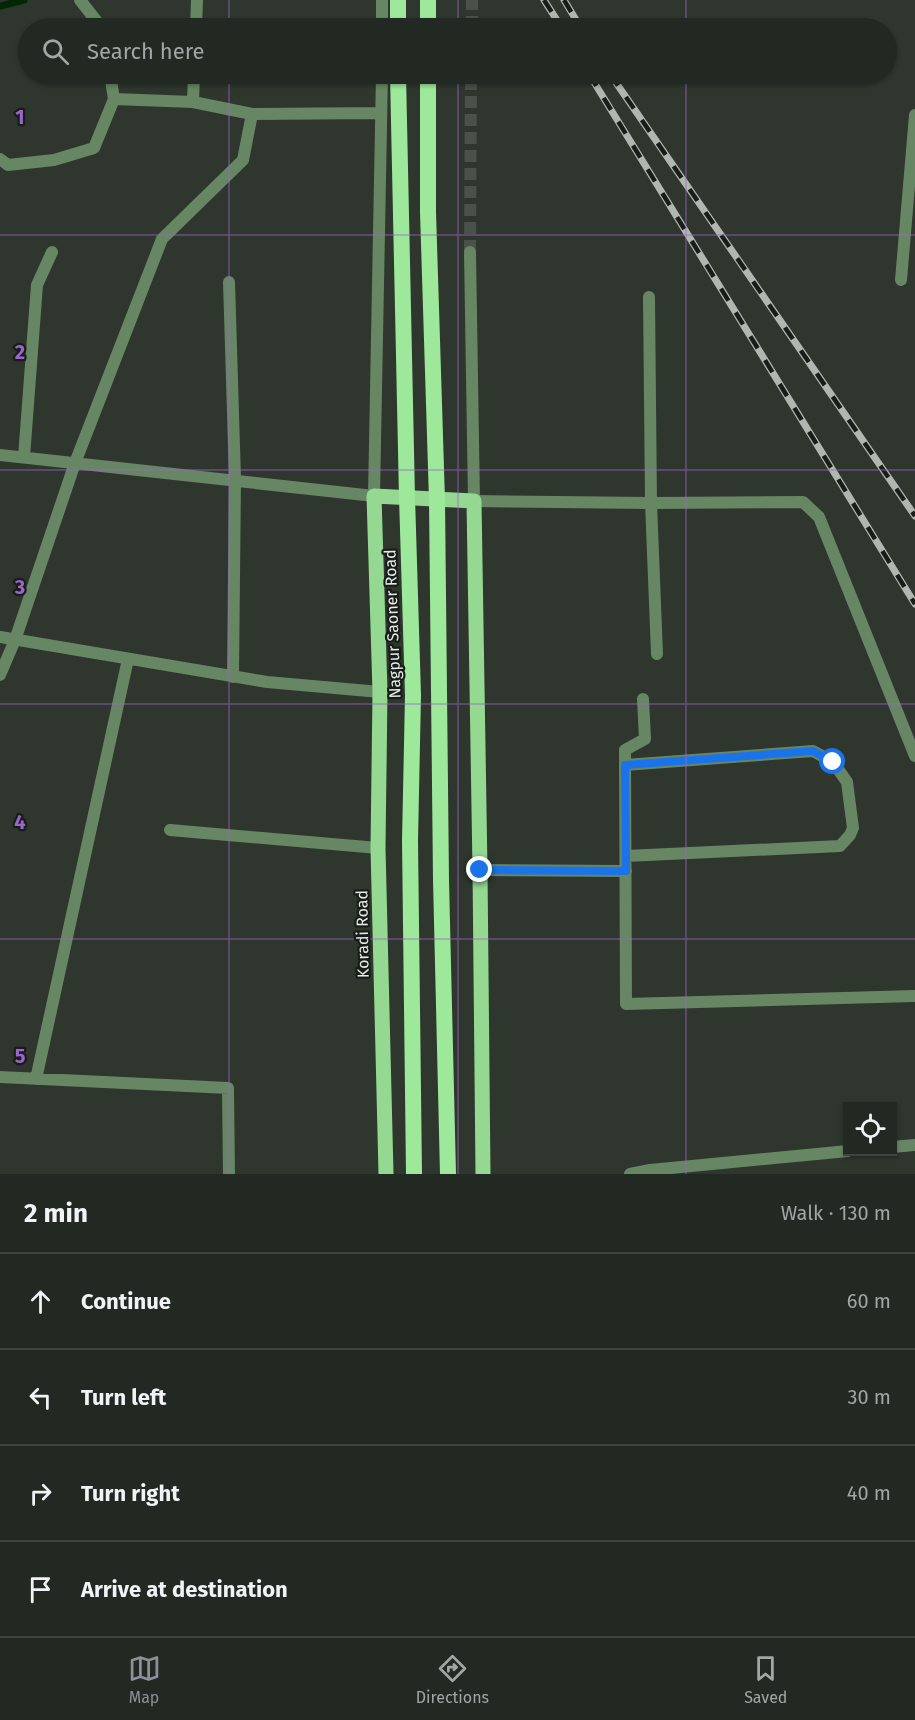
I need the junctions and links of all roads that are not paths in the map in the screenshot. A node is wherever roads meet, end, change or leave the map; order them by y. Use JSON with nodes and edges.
{"nodes":[{"id":1,"x":80,"y":0,"type":"edge"},
{"id":2,"x":197,"y":0,"type":"edge"},
{"id":3,"x":382,"y":0,"type":"edge"},
{"id":4,"x":398,"y":0,"type":"edge"},
{"id":5,"x":428,"y":0,"type":"edge"},
{"id":6,"x":94,"y":18,"type":"edge"},
{"id":7,"x":196,"y":18,"type":"edge"},
{"id":8,"x":382,"y":18,"type":"edge"},
{"id":9,"x":398,"y":18,"type":"edge"},
{"id":10,"x":428,"y":18,"type":"edge"},
{"id":11,"x":112,"y":84,"type":"edge"},
{"id":12,"x":194,"y":84,"type":"edge"},
{"id":13,"x":382,"y":84,"type":"edge"},
{"id":14,"x":398,"y":84,"type":"edge"},
{"id":15,"x":428,"y":84,"type":"edge"},
{"id":16,"x":114,"y":99,"type":"junction"},
{"id":17,"x":193,"y":102,"type":"junction"},
{"id":18,"x":381,"y":113,"type":"junction"},
{"id":19,"x":252,"y":114,"type":"junction"},
{"id":20,"x":915,"y":115,"type":"edge"},
{"id":21,"x":0,"y":159,"type":"edge"},
{"id":22,"x":52,"y":252,"type":"dead end"},
{"id":23,"x":470,"y":252,"type":"tunnel mouth"},
{"id":24,"x":901,"y":280,"type":"dead end"},
{"id":25,"x":229,"y":282,"type":"dead end"},
{"id":26,"x":649,"y":297,"type":"dead end"},
{"id":27,"x":0,"y":455,"type":"edge"},
{"id":28,"x":24,"y":457,"type":"junction"},
{"id":29,"x":75,"y":463,"type":"junction"},
{"id":30,"x":235,"y":479,"type":"junction"},
{"id":31,"x":374,"y":496,"type":"junction"},
{"id":32,"x":474,"y":501,"type":"junction"},
{"id":33,"x":651,"y":503,"type":"junction"},
{"id":34,"x":0,"y":637,"type":"edge"},
{"id":35,"x":15,"y":640,"type":"junction"},
{"id":36,"x":657,"y":654,"type":"dead end"},
{"id":37,"x":128,"y":659,"type":"junction"},
{"id":38,"x":0,"y":675,"type":"edge"},
{"id":39,"x":233,"y":677,"type":"junction"},
{"id":40,"x":380,"y":692,"type":"junction"},
{"id":41,"x":643,"y":699,"type":"dead end"},
{"id":42,"x":915,"y":756,"type":"edge"},
{"id":43,"x":625,"y":765,"type":"junction"},
{"id":44,"x":170,"y":830,"type":"dead end"},
{"id":45,"x":378,"y":848,"type":"junction"},
{"id":46,"x":626,"y":856,"type":"junction"},
{"id":47,"x":480,"y":870,"type":"junction"},
{"id":48,"x":626,"y":871,"type":"junction"},
{"id":49,"x":915,"y":996,"type":"edge"},
{"id":50,"x":0,"y":1077,"type":"edge"},
{"id":51,"x":36,"y":1079,"type":"junction"},
{"id":52,"x":915,"y":1145,"type":"edge"},
{"id":53,"x":897,"y":1147,"type":"edge"},
{"id":54,"x":843,"y":1151,"type":"edge"},
{"id":55,"x":229,"y":1174,"type":"edge"},
{"id":56,"x":386,"y":1174,"type":"edge"},
{"id":57,"x":414,"y":1174,"type":"edge"},
{"id":58,"x":448,"y":1174,"type":"edge"},
{"id":59,"x":483,"y":1174,"type":"edge"},
{"id":60,"x":630,"y":1174,"type":"edge"}],
"edges":[{"from":1,"to":6,"type":"street"},
{"from":2,"to":7,"type":"street"},
{"from":3,"to":8,"type":"street"},
{"from":4,"to":9,"type":"highway"},
{"from":5,"to":10,"type":"highway"},
{"from":11,"to":16,"type":"street"},
{"from":12,"to":17,"type":"street"},
{"from":13,"to":18,"type":"street"},
{"from":14,"to":57,"type":"highway","name":"Nagpur Saoner Road"},
{"from":15,"to":58,"type":"highway"},
{"from":16,"to":17,"type":"street"},
{"from":16,"to":21,"type":"street"},
{"from":17,"to":19,"type":"street"},
{"from":18,"to":19,"type":"street"},
{"from":18,"to":31,"type":"street"},
{"from":19,"to":29,"type":"street"},
{"from":20,"to":24,"type":"street"},
{"from":22,"to":28,"type":"street"},
{"from":23,"to":32,"type":"street"},
{"from":25,"to":30,"type":"street"},
{"from":26,"to":33,"type":"street"},
{"from":27,"to":28,"type":"street"},
{"from":28,"to":29,"type":"street"},
{"from":29,"to":30,"type":"street"},
{"from":29,"to":35,"type":"street"},
{"from":30,"to":31,"type":"street"},
{"from":30,"to":39,"type":"street"},
{"from":31,"to":32,"type":"main road"},
{"from":31,"to":40,"type":"main road","name":"Koradi Road"},
{"from":32,"to":33,"type":"street"},
{"from":32,"to":47,"type":"main road"},
{"from":33,"to":36,"type":"street"},
{"from":33,"to":42,"type":"street"},
{"from":34,"to":35,"type":"street"},
{"from":35,"to":37,"type":"street"},
{"from":35,"to":38,"type":"street"},
{"from":37,"to":39,"type":"street"},
{"from":37,"to":51,"type":"street"},
{"from":39,"to":40,"type":"street"},
{"from":40,"to":45,"type":"main road","name":"Koradi Road"},
{"from":41,"to":43,"type":"street"},
{"from":43,"to":46,"type":"street"},
{"from":43,"to":46,"type":"street"},
{"from":44,"to":45,"type":"street"},
{"from":45,"to":56,"type":"main road","name":"Koradi Road"},
{"from":46,"to":48,"type":"street"},
{"from":47,"to":48,"type":"street"},
{"from":47,"to":59,"type":"main road"},
{"from":48,"to":49,"type":"street"},
{"from":50,"to":51,"type":"street"},
{"from":51,"to":55,"type":"street"},
{"from":52,"to":53,"type":"street"},
{"from":54,"to":60,"type":"street"}]}
